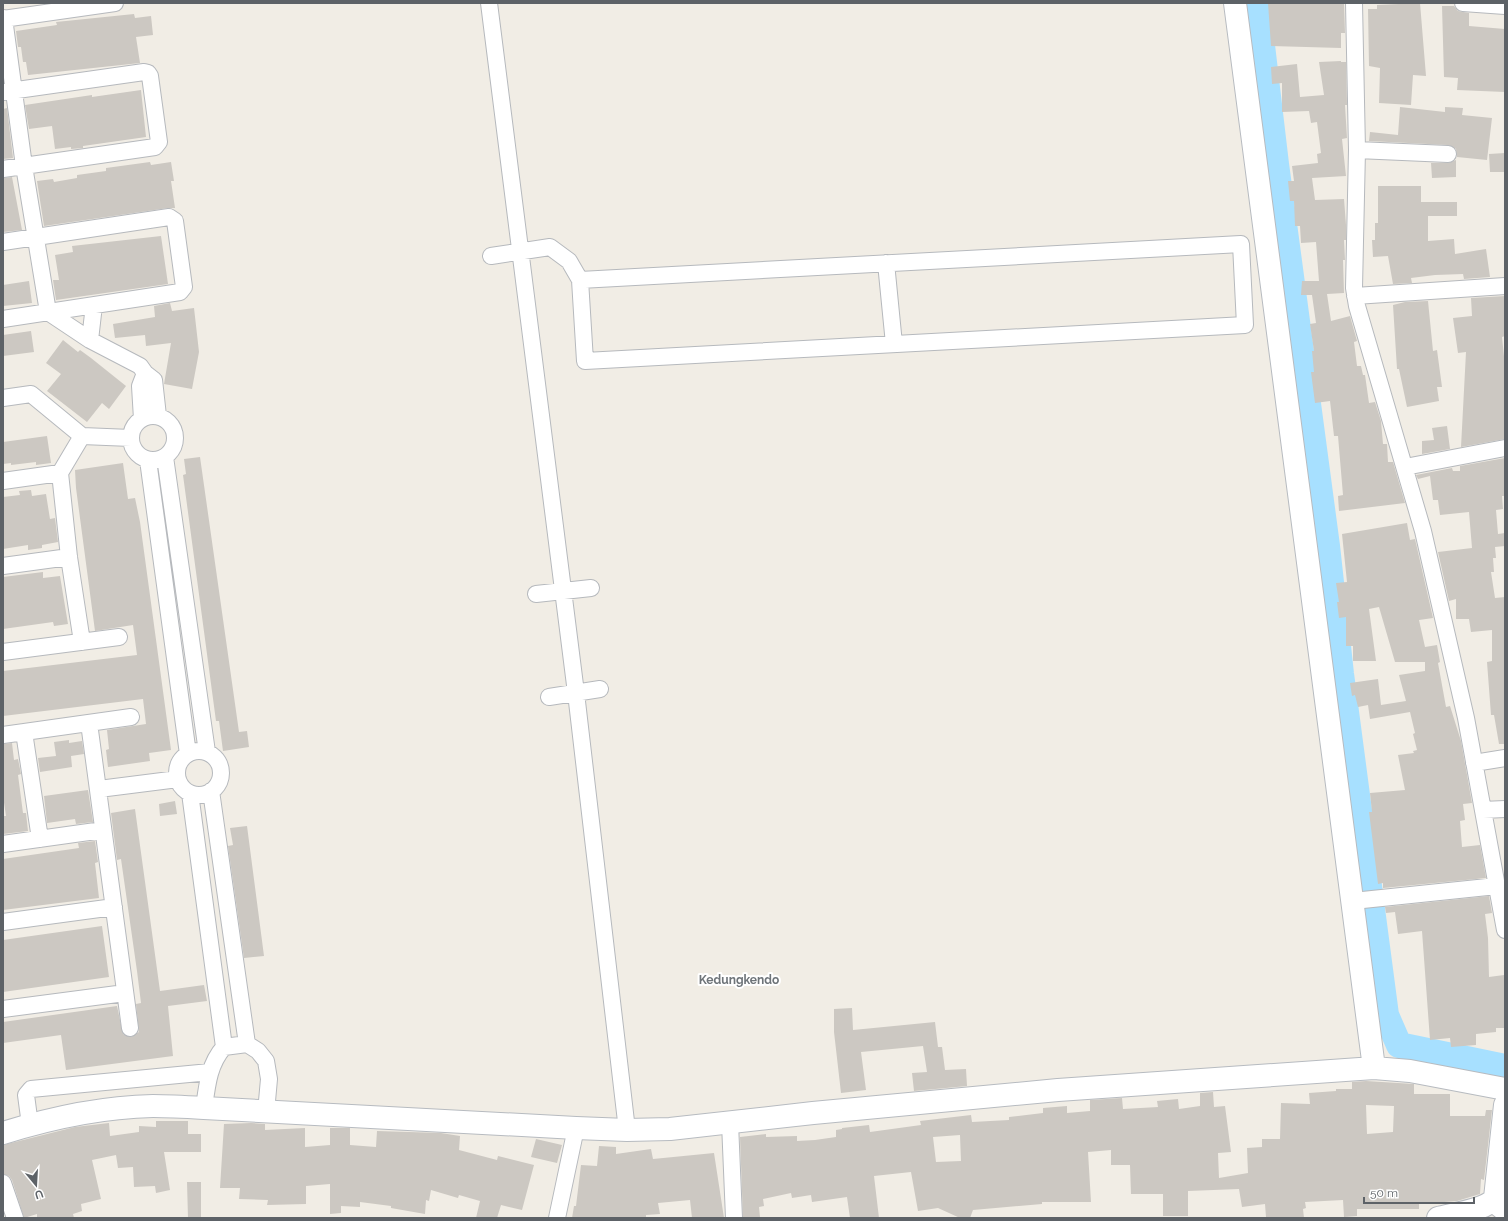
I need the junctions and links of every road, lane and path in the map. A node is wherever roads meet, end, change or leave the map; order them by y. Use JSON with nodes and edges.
{"nodes":[{"id":1,"x":115,"y":3,"type":"edge"},
{"id":2,"x":489,"y":3,"type":"edge"},
{"id":3,"x":1235,"y":3,"type":"edge"},
{"id":4,"x":1354,"y":3,"type":"edge"},
{"id":5,"x":1463,"y":3,"type":"edge"},
{"id":6,"x":1505,"y":6,"type":"edge"},
{"id":7,"x":4,"y":18,"type":"edge"},
{"id":8,"x":8,"y":92,"type":"edge"},
{"id":9,"x":1357,"y":150,"type":"junction"},
{"id":10,"x":1448,"y":154,"type":"dead end"},
{"id":11,"x":24,"y":166,"type":"junction"},
{"id":12,"x":3,"y":169,"type":"edge"},
{"id":13,"x":37,"y":237,"type":"junction"},
{"id":14,"x":3,"y":242,"type":"edge"},
{"id":15,"x":519,"y":251,"type":"junction"},
{"id":16,"x":492,"y":256,"type":"dead end"},
{"id":17,"x":886,"y":263,"type":"junction"},
{"id":18,"x":580,"y":280,"type":"junction"},
{"id":19,"x":1505,"y":286,"type":"edge"},
{"id":20,"x":1355,"y":296,"type":"junction"},
{"id":21,"x":94,"y":305,"type":"junction"},
{"id":22,"x":48,"y":312,"type":"junction"},
{"id":23,"x":3,"y":318,"type":"edge"},
{"id":24,"x":90,"y":340,"type":"junction"},
{"id":25,"x":894,"y":344,"type":"junction"},
{"id":26,"x":145,"y":373,"type":"junction"},
{"id":27,"x":3,"y":398,"type":"edge"},
{"id":28,"x":158,"y":416,"type":"junction"},
{"id":29,"x":142,"y":419,"type":"junction"},
{"id":30,"x":82,"y":436,"type":"junction"},
{"id":31,"x":131,"y":438,"type":"junction"},
{"id":32,"x":1505,"y":448,"type":"edge"},
{"id":33,"x":165,"y":457,"type":"junction"},
{"id":34,"x":148,"y":460,"type":"junction"},
{"id":35,"x":1405,"y":467,"type":"junction"},
{"id":36,"x":60,"y":473,"type":"junction"},
{"id":37,"x":3,"y":481,"type":"edge"},
{"id":38,"x":69,"y":557,"type":"junction"},
{"id":39,"x":3,"y":566,"type":"edge"},
{"id":40,"x":590,"y":588,"type":"dead end"},
{"id":41,"x":563,"y":591,"type":"junction"},
{"id":42,"x":536,"y":594,"type":"dead end"},
{"id":43,"x":119,"y":637,"type":"dead end"},
{"id":44,"x":82,"y":642,"type":"junction"},
{"id":45,"x":3,"y":652,"type":"edge"},
{"id":46,"x":600,"y":689,"type":"dead end"},
{"id":47,"x":576,"y":693,"type":"junction"},
{"id":48,"x":549,"y":697,"type":"dead end"},
{"id":49,"x":131,"y":716,"type":"dead end"},
{"id":50,"x":89,"y":722,"type":"junction"},
{"id":51,"x":24,"y":732,"type":"junction"},
{"id":52,"x":3,"y":735,"type":"edge"},
{"id":53,"x":207,"y":752,"type":"junction"},
{"id":54,"x":188,"y":754,"type":"junction"},
{"id":55,"x":1505,"y":758,"type":"edge"},
{"id":56,"x":1474,"y":763,"type":"junction"},
{"id":57,"x":178,"y":779,"type":"junction"},
{"id":58,"x":99,"y":789,"type":"junction"},
{"id":59,"x":211,"y":791,"type":"junction"},
{"id":60,"x":190,"y":793,"type":"junction"},
{"id":61,"x":1505,"y":809,"type":"edge"},
{"id":62,"x":1483,"y":810,"type":"junction"},
{"id":63,"x":103,"y":830,"type":"junction"},
{"id":64,"x":40,"y":838,"type":"junction"},
{"id":65,"x":3,"y":844,"type":"edge"},
{"id":66,"x":1497,"y":886,"type":"junction"},
{"id":67,"x":1355,"y":901,"type":"junction"},
{"id":68,"x":114,"y":907,"type":"junction"},
{"id":69,"x":3,"y":922,"type":"edge"},
{"id":70,"x":1505,"y":930,"type":"edge"},
{"id":71,"x":125,"y":993,"type":"junction"},
{"id":72,"x":242,"y":1006,"type":"junction"},
{"id":73,"x":3,"y":1009,"type":"edge"},
{"id":74,"x":220,"y":1009,"type":"junction"},
{"id":75,"x":130,"y":1028,"type":"dead end"},
{"id":76,"x":247,"y":1044,"type":"junction"},
{"id":77,"x":224,"y":1047,"type":"junction"},
{"id":78,"x":1374,"y":1068,"type":"junction"},
{"id":79,"x":210,"y":1072,"type":"junction"},
{"id":80,"x":1505,"y":1089,"type":"edge"},
{"id":81,"x":1505,"y":1105,"type":"edge"},
{"id":82,"x":204,"y":1108,"type":"junction"},
{"id":83,"x":266,"y":1112,"type":"junction"},
{"id":84,"x":730,"y":1123,"type":"junction"},
{"id":85,"x":30,"y":1124,"type":"junction"},
{"id":86,"x":576,"y":1128,"type":"junction"},
{"id":87,"x":627,"y":1130,"type":"junction"},
{"id":88,"x":3,"y":1133,"type":"edge"},
{"id":89,"x":3,"y":1184,"type":"edge"},
{"id":90,"x":1498,"y":1208,"type":"edge"},
{"id":91,"x":15,"y":1218,"type":"edge"},
{"id":92,"x":557,"y":1218,"type":"edge"},
{"id":93,"x":734,"y":1218,"type":"edge"},
{"id":94,"x":1438,"y":1218,"type":"edge"}],
"edges":[{"from":1,"to":7,"type":"street"},
{"from":2,"to":15,"type":"street"},
{"from":3,"to":67,"type":"street"},
{"from":4,"to":9,"type":"street"},
{"from":5,"to":6,"type":"street"},
{"from":7,"to":8,"type":"street"},
{"from":8,"to":11,"type":"street"},
{"from":8,"to":11,"type":"street"},
{"from":9,"to":10,"type":"street"},
{"from":9,"to":20,"type":"street"},
{"from":11,"to":12,"type":"street"},
{"from":11,"to":13,"type":"street"},
{"from":13,"to":14,"type":"street"},
{"from":13,"to":21,"type":"street"},
{"from":13,"to":22,"type":"street"},
{"from":15,"to":16,"type":"street"},
{"from":15,"to":18,"type":"street"},
{"from":15,"to":41,"type":"street"},
{"from":17,"to":18,"type":"street"},
{"from":17,"to":25,"type":"street"},
{"from":17,"to":25,"type":"street"},
{"from":18,"to":25,"type":"street"},
{"from":19,"to":20,"type":"street"},
{"from":20,"to":35,"type":"street"},
{"from":21,"to":22,"type":"street"},
{"from":21,"to":24,"type":"street"},
{"from":22,"to":23,"type":"street"},
{"from":22,"to":24,"type":"street"},
{"from":24,"to":26,"type":"street"},
{"from":26,"to":28,"type":"street"},
{"from":26,"to":29,"type":"street"},
{"from":27,"to":30,"type":"street"},
{"from":28,"to":29,"type":"street"},
{"from":28,"to":33,"type":"street"},
{"from":29,"to":31,"type":"street"},
{"from":30,"to":31,"type":"street"},
{"from":30,"to":36,"type":"street"},
{"from":31,"to":34,"type":"street"},
{"from":32,"to":35,"type":"street"},
{"from":33,"to":34,"type":"street"},
{"from":33,"to":53,"type":"street"},
{"from":34,"to":54,"type":"street"},
{"from":35,"to":56,"type":"street"},
{"from":36,"to":37,"type":"street"},
{"from":36,"to":38,"type":"street"},
{"from":38,"to":39,"type":"street"},
{"from":38,"to":44,"type":"street"},
{"from":40,"to":41,"type":"street"},
{"from":41,"to":42,"type":"street"},
{"from":41,"to":47,"type":"street"},
{"from":43,"to":44,"type":"street"},
{"from":44,"to":45,"type":"street"},
{"from":46,"to":47,"type":"street"},
{"from":47,"to":48,"type":"street"},
{"from":47,"to":87,"type":"street"},
{"from":49,"to":50,"type":"street"},
{"from":50,"to":51,"type":"street"},
{"from":50,"to":58,"type":"street"},
{"from":51,"to":52,"type":"street"},
{"from":51,"to":64,"type":"street"},
{"from":53,"to":54,"type":"street"},
{"from":53,"to":59,"type":"street"},
{"from":54,"to":57,"type":"street"},
{"from":55,"to":56,"type":"street"},
{"from":56,"to":62,"type":"street"},
{"from":57,"to":58,"type":"street"},
{"from":57,"to":60,"type":"street"},
{"from":58,"to":63,"type":"street"},
{"from":59,"to":60,"type":"street"},
{"from":59,"to":72,"type":"street"},
{"from":60,"to":74,"type":"street"},
{"from":61,"to":62,"type":"street"},
{"from":62,"to":66,"type":"street"},
{"from":63,"to":64,"type":"street"},
{"from":63,"to":68,"type":"street"},
{"from":64,"to":65,"type":"street"},
{"from":66,"to":67,"type":"street"},
{"from":66,"to":70,"type":"street"},
{"from":67,"to":78,"type":"street"},
{"from":68,"to":69,"type":"street"},
{"from":68,"to":71,"type":"street"},
{"from":71,"to":73,"type":"street"},
{"from":71,"to":75,"type":"street"},
{"from":72,"to":74,"type":"street"},
{"from":72,"to":76,"type":"street"},
{"from":74,"to":77,"type":"street"},
{"from":76,"to":77,"type":"street"},
{"from":76,"to":83,"type":"street"},
{"from":77,"to":79,"type":"street"},
{"from":78,"to":80,"type":"street"},
{"from":78,"to":84,"type":"street"},
{"from":79,"to":82,"type":"street"},
{"from":79,"to":85,"type":"street"},
{"from":81,"to":90,"type":"street"},
{"from":82,"to":83,"type":"street"},
{"from":82,"to":85,"type":"street"},
{"from":83,"to":86,"type":"street"},
{"from":84,"to":87,"type":"street"},
{"from":84,"to":93,"type":"street"},
{"from":85,"to":88,"type":"street"},
{"from":86,"to":87,"type":"street"},
{"from":86,"to":92,"type":"street"},
{"from":89,"to":91,"type":"street"},
{"from":90,"to":94,"type":"street"}]}
